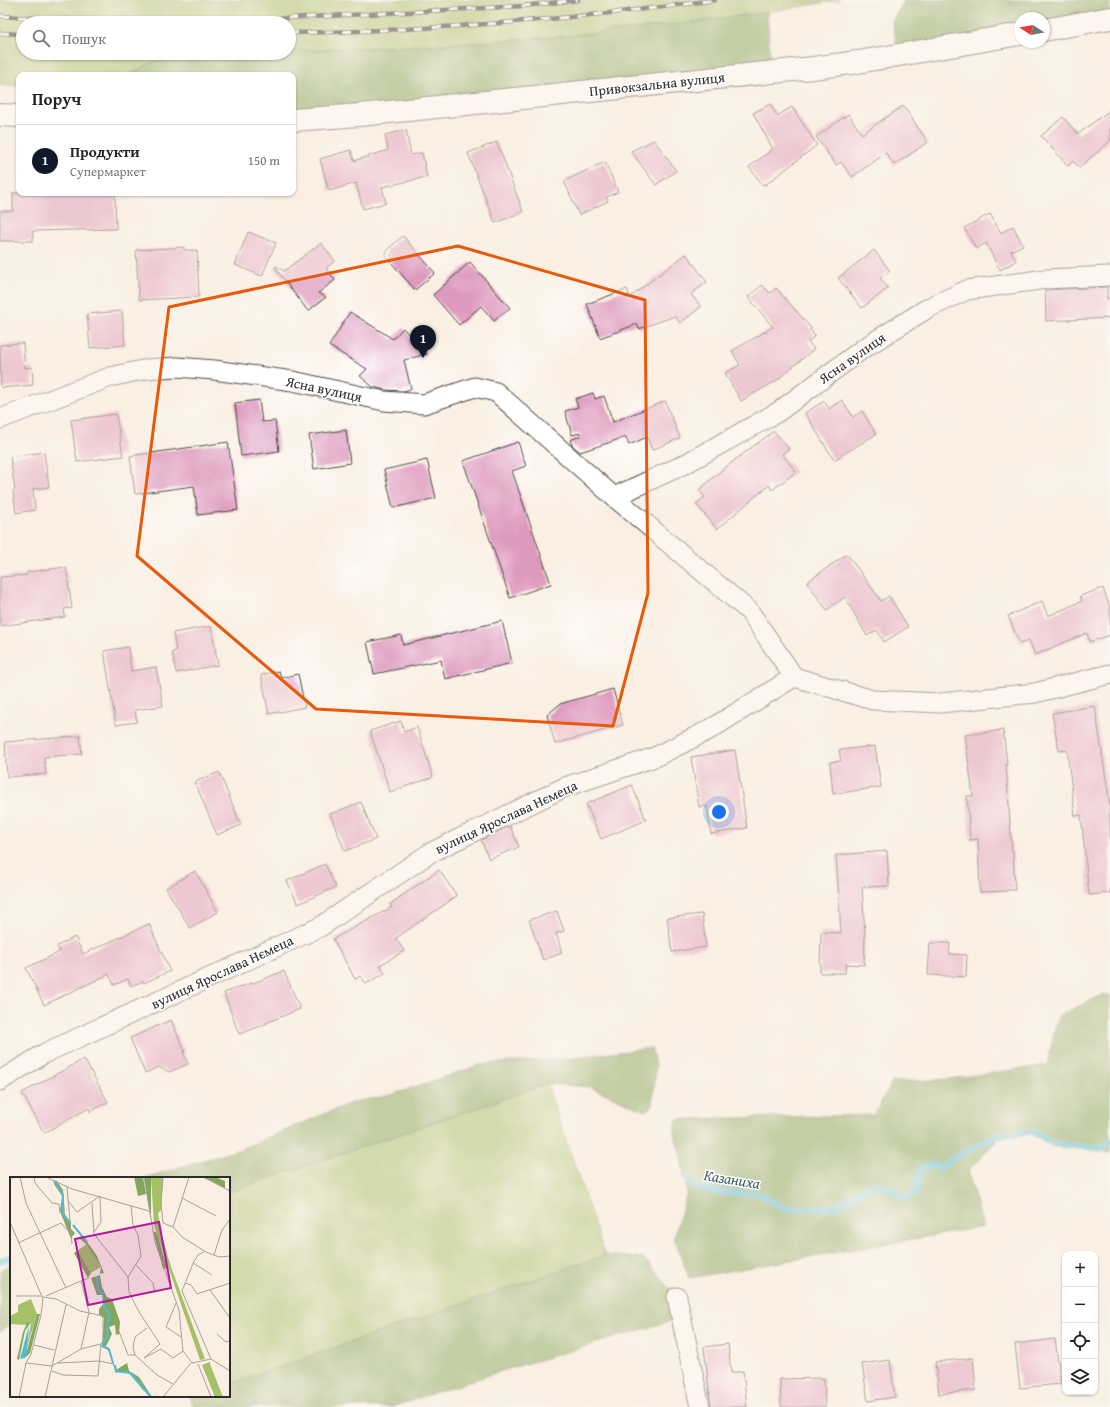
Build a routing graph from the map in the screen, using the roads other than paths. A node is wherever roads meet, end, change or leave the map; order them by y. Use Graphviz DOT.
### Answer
graph roads {
  1 [pos="1110,18"];
  2 [pos="1050,29"];
  3 [pos="1014,35"];
  4 [pos="0,115"];
  5 [pos="16,116"];
  6 [pos="296,120"];
  7 [pos="1110,276"];
  8 [pos="0,419"];
  9 [pos="614,497"];
  10 [pos="1110,674"];
  11 [pos="794,677"];
  12 [pos="0,1081"];
  13 [pos="677,1297"];
  14 [pos="700,1407"];
  1 -- 2 [label="street"];
  3 -- 6 [label="street, Привокзальна вулиця"];
  4 -- 5 [label="street"];
  7 -- 9 [label="street, Ясна вулиця"];
  8 -- 9 [label="street, Ясна вулиця"];
  9 -- 11 [label="street, Ясна вулиця"];
  10 -- 11 [label="street"];
  11 -- 12 [label="street, вулиця Ярослава Нємеца"];
  13 -- 14 [label="street"];
}
